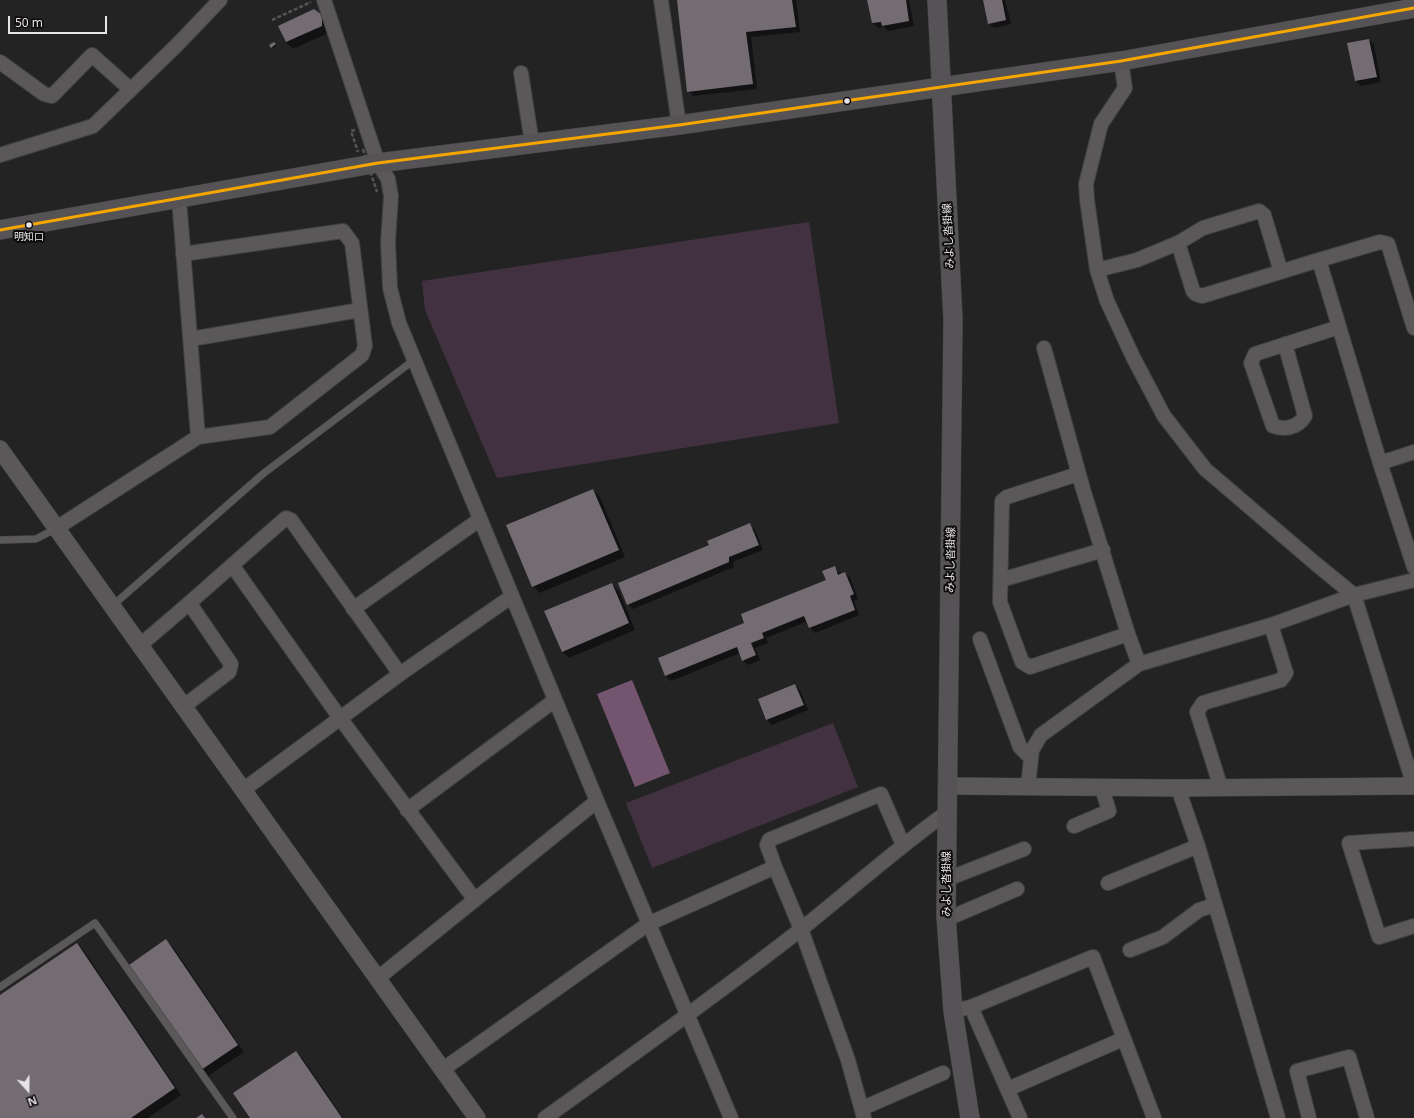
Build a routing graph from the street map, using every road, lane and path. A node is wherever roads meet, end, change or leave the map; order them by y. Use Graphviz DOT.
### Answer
graph roads {
  1 [pos="220,0"];
  2 [pos="316,0"];
  3 [pos="324,0"];
  4 [pos="661,0"];
  5 [pos="937,0"];
  6 [pos="1414,8"];
  7 [pos="272,20"];
  8 [pos="1121,61"];
  9 [pos="0,62"];
  10 [pos="521,73"];
  11 [pos="942,86"];
  12 [pos="130,89"];
  13 [pos="679,125"];
  14 [pos="532,143"];
  15 [pos="364,149"];
  16 [pos="0,155"];
  17 [pos="378,163"];
  18 [pos="377,192"];
  19 [pos="179,199"];
  20 [pos="0,230"];
  21 [pos="1178,243"];
  22 [pos="183,254"];
  23 [pos="1319,260"];
  24 [pos="1097,270"];
  25 [pos="1281,272"];
  26 [pos="360,310"];
  27 [pos="1339,327"];
  28 [pos="1414,328"];
  29 [pos="191,339"];
  30 [pos="1285,344"];
  31 [pos="1044,348"];
  32 [pos="414,360"];
  33 [pos="198,437"];
  34 [pos="0,449"];
  35 [pos="1414,452"];
  36 [pos="1380,463"];
  37 [pos="1078,474"];
  38 [pos="479,520"];
  39 [pos="55,529"];
  40 [pos="0,540"];
  41 [pos="1103,550"];
  42 [pos="232,565"];
  43 [pos="1414,567"];
  44 [pos="1001,580"];
  45 [pos="1414,580"];
  46 [pos="1354,595"];
  47 [pos="511,597"];
  48 [pos="190,604"];
  49 [pos="112,606"];
  50 [pos="353,609"];
  51 [pos="1271,624"];
  52 [pos="1128,634"];
  53 [pos="980,638"];
  54 [pos="140,645"];
  55 [pos="1139,664"];
  56 [pos="400,674"];
  57 [pos="555,700"];
  58 [pos="184,706"];
  59 [pos="340,718"];
  60 [pos="1031,758"];
  61 [pos="948,786"];
  62 [pos="1028,786"];
  63 [pos="1414,786"];
  64 [pos="1102,788"];
  65 [pos="1178,788"];
  66 [pos="1221,788"];
  67 [pos="243,790"];
  68 [pos="597,801"];
  69 [pos="407,810"];
  70 [pos="946,813"];
  71 [pos="1074,826"];
  72 [pos="1414,839"];
  73 [pos="903,845"];
  74 [pos="1198,846"];
  75 [pos="1024,849"];
  76 [pos="775,867"];
  77 [pos="947,875"];
  78 [pos="1108,883"];
  79 [pos="1017,889"];
  80 [pos="475,900"];
  81 [pos="1214,905"];
  82 [pos="946,916"];
  83 [pos="648,924"];
  84 [pos="1414,926"];
  85 [pos="801,929"];
  86 [pos="1130,950"];
  87 [pos="378,978"];
  88 [pos="0,987"];
  89 [pos="962,1009"];
  90 [pos="687,1016"];
  91 [pos="1123,1039"];
  92 [pos="442,1070"];
  93 [pos="943,1073"];
  94 [pos="1008,1089"];
  95 [pos="863,1113"];
  96 [pos="233,1118"];
  97 [pos="477,1118"];
  98 [pos="545,1118"];
  99 [pos="732,1118"];
  100 [pos="970,1118"];
  101 [pos="1020,1118"];
  102 [pos="1154,1118"];
  103 [pos="1278,1118"];
  104 [pos="1309,1118"];
  105 [pos="1367,1118"];
  1 -- 12 [label="street"];
  2 -- 7 [label="path"];
  3 -- 17 [label="street"];
  4 -- 13 [label="street"];
  5 -- 11 [label="main road, みよし沓掛線"];
  6 -- 8 [label="main road"];
  8 -- 11 [label="main road"];
  8 -- 24 [label="street"];
  9 -- 12 [label="street"];
  10 -- 14 [label="street"];
  11 -- 13 [label="main road"];
  11 -- 61 [label="main road, みよし沓掛線"];
  12 -- 16 [label="street"];
  13 -- 14 [label="main road"];
  14 -- 17 [label="main road"];
  15 -- 18 [label="path, bridge"];
  17 -- 19 [label="main road"];
  17 -- 32 [label="street"];
  19 -- 20 [label="main road"];
  19 -- 22 [label="street"];
  21 -- 24 [label="street"];
  21 -- 25 [label="street"];
  21 -- 25 [label="street"];
  22 -- 26 [label="street"];
  22 -- 29 [label="street"];
  23 -- 25 [label="street"];
  23 -- 27 [label="street"];
  23 -- 28 [label="street"];
  24 -- 46 [label="street"];
  26 -- 29 [label="street"];
  26 -- 33 [label="street"];
  27 -- 30 [label="street"];
  27 -- 36 [label="street"];
  29 -- 33 [label="street"];
  30 -- 30 [label="street"];
  31 -- 37 [label="street"];
  32 -- 38 [label="street"];
  32 -- 49 [label="lane"];
  33 -- 39 [label="street"];
  34 -- 39 [label="street"];
  35 -- 36 [label="street"];
  36 -- 43 [label="street"];
  37 -- 41 [label="street"];
  37 -- 44 [label="street"];
  38 -- 47 [label="street"];
  38 -- 50 [label="street"];
  39 -- 40 [label="lane"];
  39 -- 49 [label="street"];
  41 -- 44 [label="street"];
  41 -- 52 [label="street"];
  42 -- 48 [label="street"];
  42 -- 50 [label="street"];
  42 -- 59 [label="street"];
  44 -- 52 [label="street"];
  45 -- 46 [label="street"];
  46 -- 51 [label="street"];
  46 -- 63 [label="street"];
  47 -- 56 [label="street"];
  47 -- 57 [label="street"];
  48 -- 54 [label="street"];
  48 -- 58 [label="street"];
  49 -- 54 [label="street"];
  50 -- 56 [label="street"];
  51 -- 55 [label="street"];
  51 -- 66 [label="street"];
  52 -- 55 [label="street"];
  53 -- 60 [label="street"];
  54 -- 58 [label="street"];
  55 -- 60 [label="street"];
  56 -- 59 [label="street"];
  57 -- 68 [label="street"];
  57 -- 69 [label="street"];
  58 -- 67 [label="street"];
  59 -- 67 [label="street"];
  59 -- 69 [label="street"];
  60 -- 62 [label="street"];
  61 -- 62 [label="street"];
  61 -- 70 [label="main road, みよし沓掛線"];
  62 -- 64 [label="street"];
  63 -- 66 [label="street"];
  64 -- 65 [label="street"];
  64 -- 71 [label="street"];
  65 -- 66 [label="street"];
  65 -- 74 [label="street"];
  67 -- 87 [label="street"];
  68 -- 80 [label="street"];
  68 -- 83 [label="street"];
  69 -- 80 [label="street"];
  70 -- 73 [label="street"];
  70 -- 77 [label="main road, みよし沓掛線"];
  72 -- 84 [label="street"];
  73 -- 76 [label="street"];
  73 -- 85 [label="street"];
  74 -- 78 [label="street"];
  74 -- 81 [label="street"];
  75 -- 77 [label="street"];
  76 -- 83 [label="street"];
  76 -- 85 [label="street"];
  77 -- 82 [label="main road, みよし沓掛線"];
  79 -- 82 [label="street"];
  80 -- 87 [label="street"];
  81 -- 86 [label="street"];
  81 -- 103 [label="street"];
  82 -- 89 [label="main road, みよし沓掛線"];
  83 -- 90 [label="street"];
  83 -- 92 [label="street"];
  85 -- 90 [label="street"];
  85 -- 95 [label="street"];
  87 -- 92 [label="street"];
  88 -- 96 [label="lane"];
  89 -- 91 [label="street"];
  89 -- 94 [label="street"];
  89 -- 100 [label="main road, みよし沓掛線"];
  90 -- 98 [label="street"];
  90 -- 99 [label="street"];
  91 -- 94 [label="street"];
  91 -- 102 [label="street"];
  92 -- 97 [label="street"];
  93 -- 95 [label="street"];
  94 -- 101 [label="street"];
  104 -- 105 [label="street"];
}
